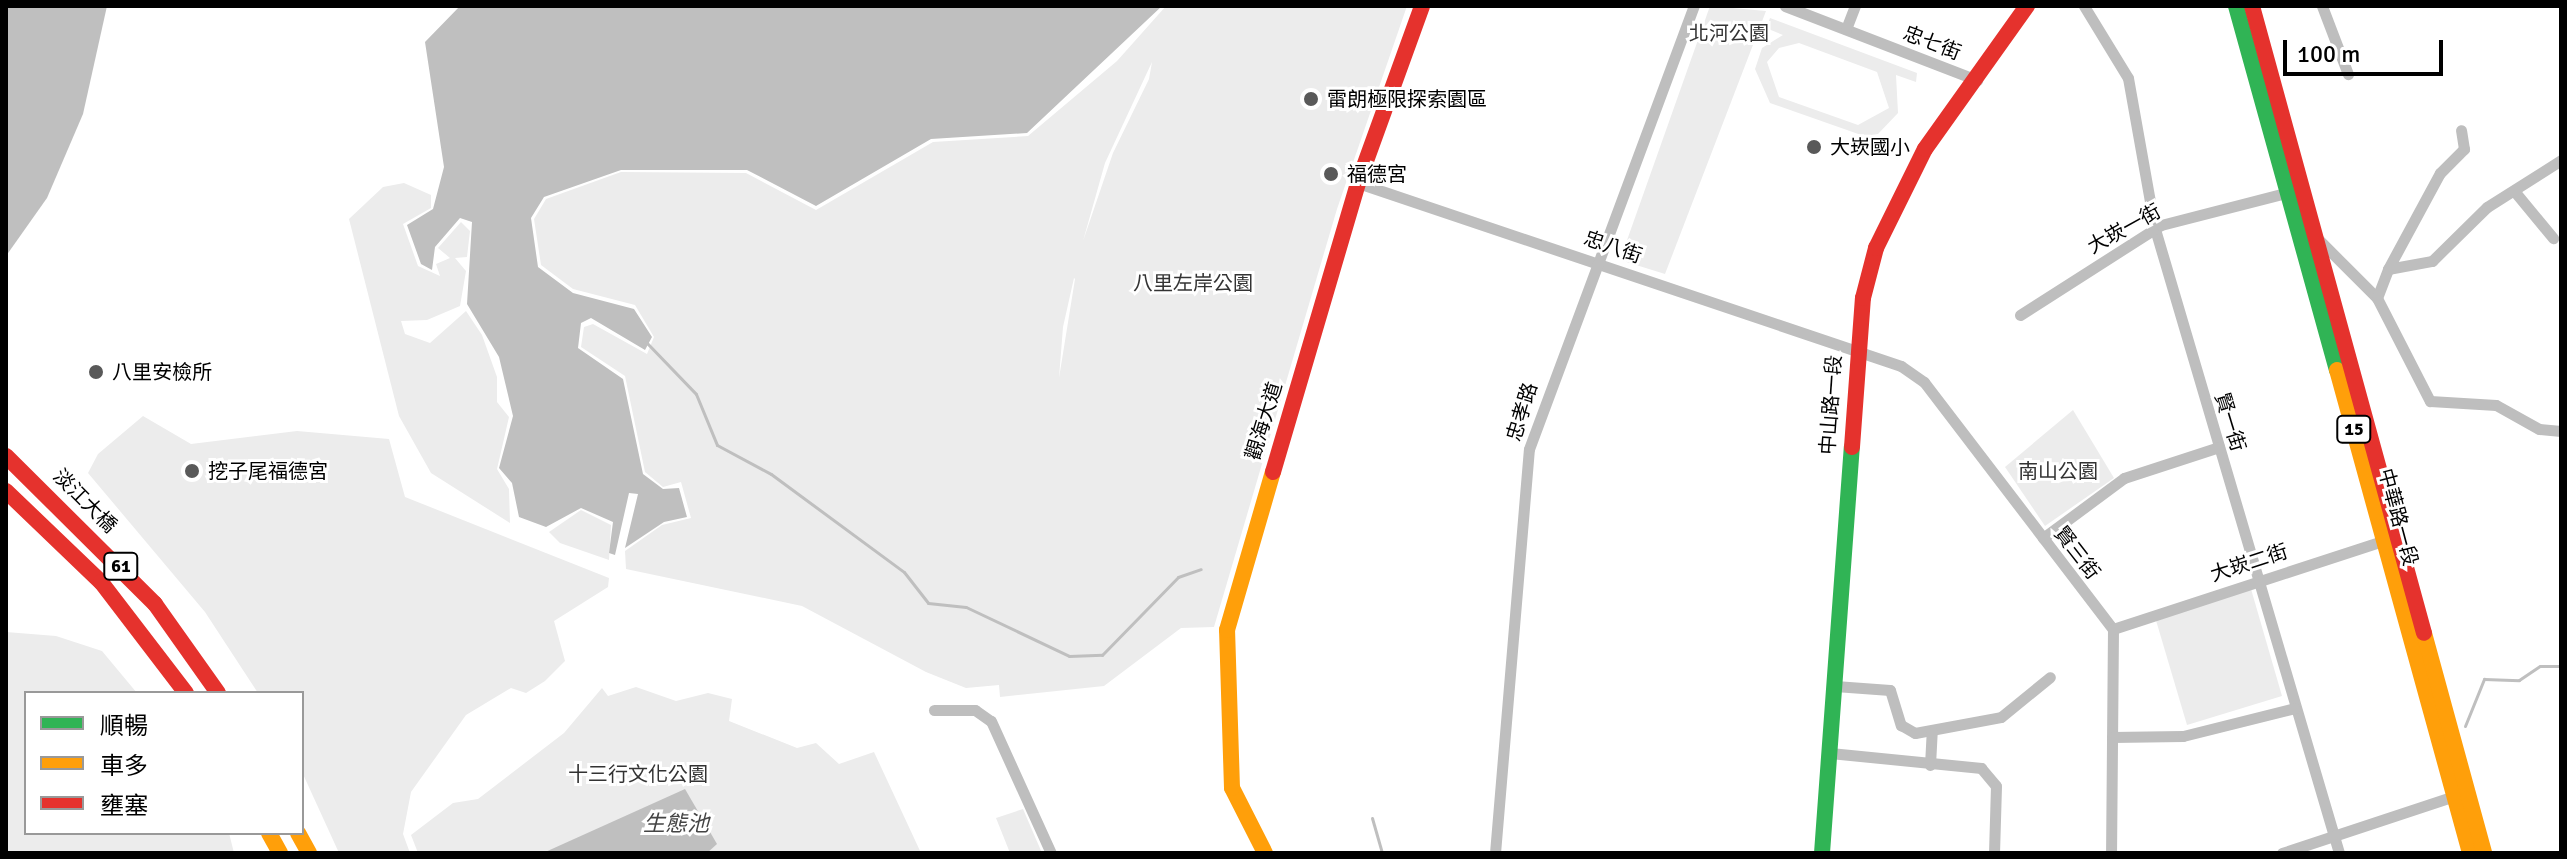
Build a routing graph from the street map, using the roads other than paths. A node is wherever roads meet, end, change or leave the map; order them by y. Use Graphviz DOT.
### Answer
graph roads {
  1 [pos="1422,6"];
  2 [pos="1694,6"];
  3 [pos="1785,6"];
  4 [pos="1855,6"];
  5 [pos="2027,6"];
  6 [pos="2084,6"];
  7 [pos="2236,6"];
  8 [pos="2252,6"];
  9 [pos="2322,6"];
  10 [pos="1846,29"];
  11 [pos="2348,74"];
  12 [pos="1977,80"];
  13 [pos="2461,130"];
  14 [pos="2561,160"];
  15 [pos="1358,183"];
  16 [pos="2296,190"];
  17 [pos="2515,192"];
  18 [pos="2155,229"];
  19 [pos="2308,236"];
  20 [pos="2553,238"];
  21 [pos="1598,261"];
  22 [pos="2388,269"];
  23 [pos="2377,298"];
  24 [pos="2020,315"];
  25 [pos="1854,354"];
  26 [pos="2561,431"];
  27 [pos="2219,447"];
  28 [pos="6,456"];
  29 [pos="6,491"];
  30 [pos="2043,538"];
  31 [pos="2391,538"];
  32 [pos="2255,579"];
  33 [pos="2113,629"];
  34 [pos="2050,677"];
  35 [pos="1835,686"];
  36 [pos="184,691"];
  37 [pos="217,691"];
  38 [pos="2295,708"];
  39 [pos="934,710"];
  40 [pos="1932,732"];
  41 [pos="2112,737"];
  42 [pos="1830,753"];
  43 [pos="1930,765"];
  44 [pos="2461,794"];
  45 [pos="270,835"];
  46 [pos="299,835"];
  47 [pos="2334,836"];
  48 [pos="280,853"];
  49 [pos="309,853"];
  50 [pos="1051,853"];
  51 [pos="1265,853"];
  52 [pos="1495,853"];
  53 [pos="1822,853"];
  54 [pos="1994,853"];
  55 [pos="2111,853"];
  56 [pos="2282,853"];
  57 [pos="2339,853"];
  58 [pos="2470,853"];
  59 [pos="2484,853"];
  1 -- 15 [label="main road, 觀海大道"];
  2 -- 21 [label="street, 忠孝路"];
  3 -- 10 [label="street, 忠七街"];
  4 -- 10 [label="street"];
  5 -- 12 [label="main road, 中山路一段"];
  6 -- 18 [label="street, 賢一街"];
  7 -- 16 [label="main road, 中華路一段 / 15"];
  8 -- 16 [label="main road, 中華路一段 / 15"];
  9 -- 11 [label="street"];
  10 -- 12 [label="street, 忠七街"];
  12 -- 25 [label="main road, 中山路一段"];
  13 -- 22 [label="street"];
  14 -- 17 [label="street"];
  15 -- 21 [label="street, 忠八街"];
  15 -- 51 [label="main road, 觀海大道"];
  16 -- 18 [label="street, 大崁一街"];
  16 -- 19 [label="main road, 中華路一段 / 15"];
  17 -- 20 [label="street"];
  17 -- 22 [label="street"];
  18 -- 24 [label="street, 大崁一街"];
  18 -- 27 [label="street, 賢一街"];
  19 -- 23 [label="street"];
  19 -- 31 [label="main road, 中華路一段 / 15"];
  21 -- 25 [label="street, 忠八街"];
  21 -- 52 [label="street, 忠孝路"];
  22 -- 23 [label="street"];
  23 -- 26 [label="street"];
  25 -- 30 [label="street, 賢三街"];
  25 -- 35 [label="main road, 中山路一段"];
  27 -- 30 [label="street"];
  27 -- 32 [label="street, 賢一街"];
  28 -- 37 [label="main road, 淡江大橋 / 61"];
  29 -- 36 [label="main road, 61"];
  30 -- 33 [label="street, 賢三街"];
  31 -- 32 [label="street, 大崁二街"];
  31 -- 44 [label="main road, 中華路一段 / 15"];
  32 -- 33 [label="street, 大崁二街"];
  32 -- 38 [label="street, 賢一街"];
  33 -- 41 [label="street"];
  34 -- 40 [label="street"];
  35 -- 40 [label="street"];
  35 -- 42 [label="main road, 中山路一段"];
  38 -- 41 [label="street"];
  38 -- 47 [label="street, 賢一街"];
  39 -- 50 [label="street"];
  40 -- 43 [label="street"];
  41 -- 55 [label="street"];
  42 -- 43 [label="street"];
  42 -- 53 [label="main road, 中山路一段"];
  43 -- 54 [label="street"];
  44 -- 47 [label="street"];
  44 -- 58 [label="main road, 中華路一段 / 15"];
  44 -- 59 [label="main road, 中華路一段 / 15"];
  45 -- 48 [label="main road"];
  46 -- 49 [label="main road"];
  47 -- 56 [label="street"];
  47 -- 57 [label="street, 賢一街"];
}
